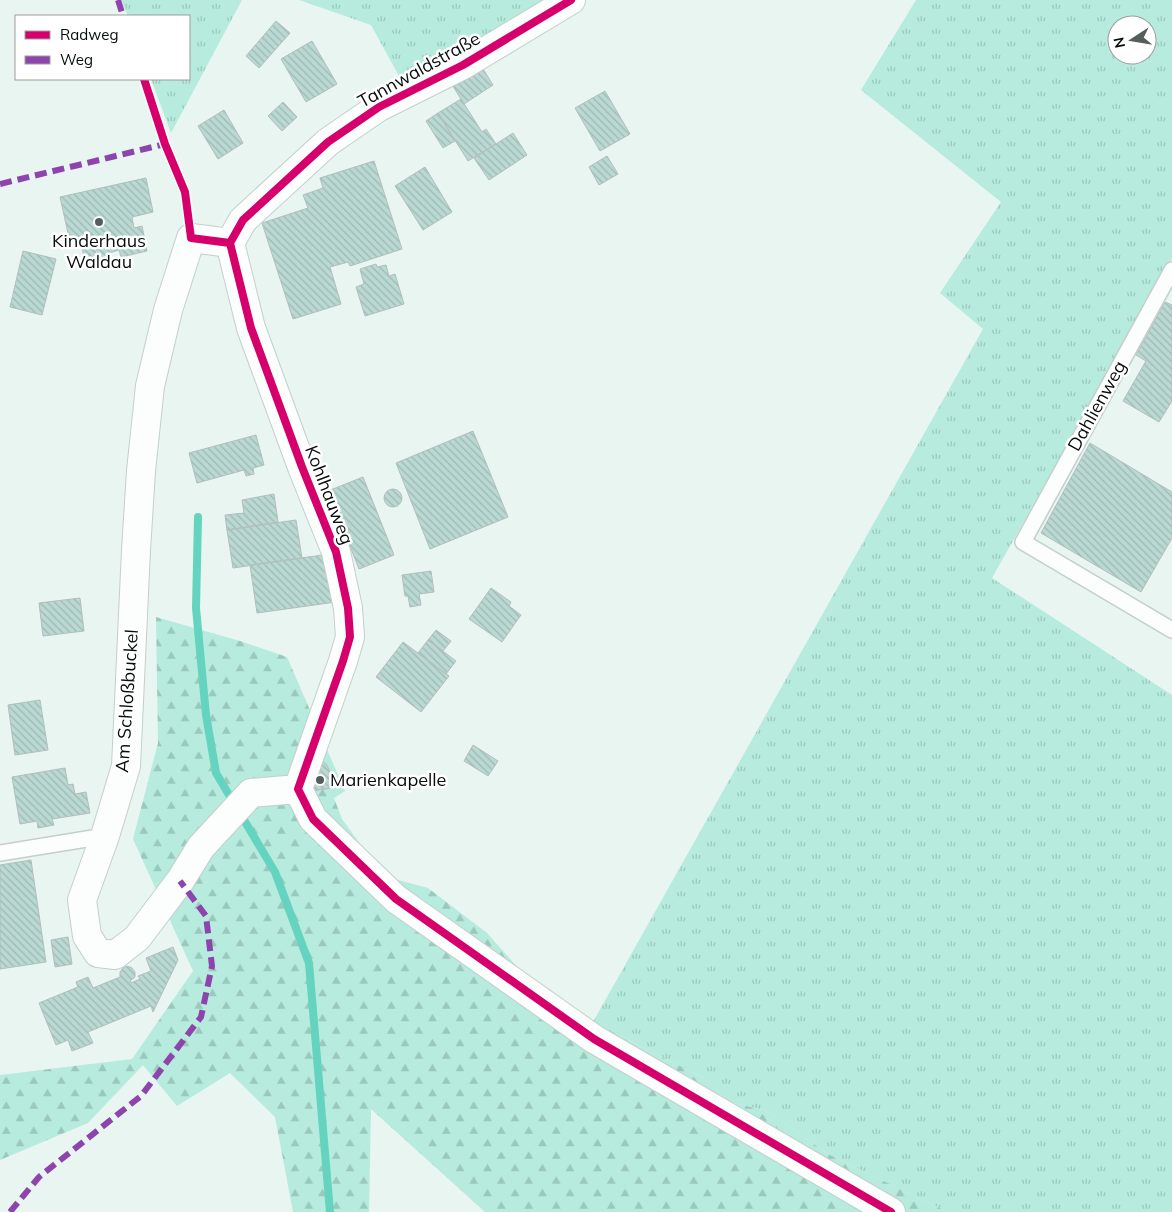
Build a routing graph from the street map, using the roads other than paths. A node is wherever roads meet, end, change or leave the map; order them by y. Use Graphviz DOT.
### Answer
graph roads {
  1 [pos="571,0"];
  2 [pos="230,243"];
  3 [pos="1172,270"];
  4 [pos="1172,630"];
  5 [pos="298,790"];
  6 [pos="105,836"];
  7 [pos="0,852"];
  8 [pos="891,1212"];
  1 -- 2 [label="street, Tannwaldstraße"];
  2 -- 5 [label="street, Kohlhauweg"];
  2 -- 6 [label="street, Am Schloßbuckel"];
  3 -- 4 [label="lane, Dahlienweg"];
  5 -- 6 [label="street, Am Schloßbuckel"];
  5 -- 8 [label="street"];
  6 -- 7 [label="lane"];
}
